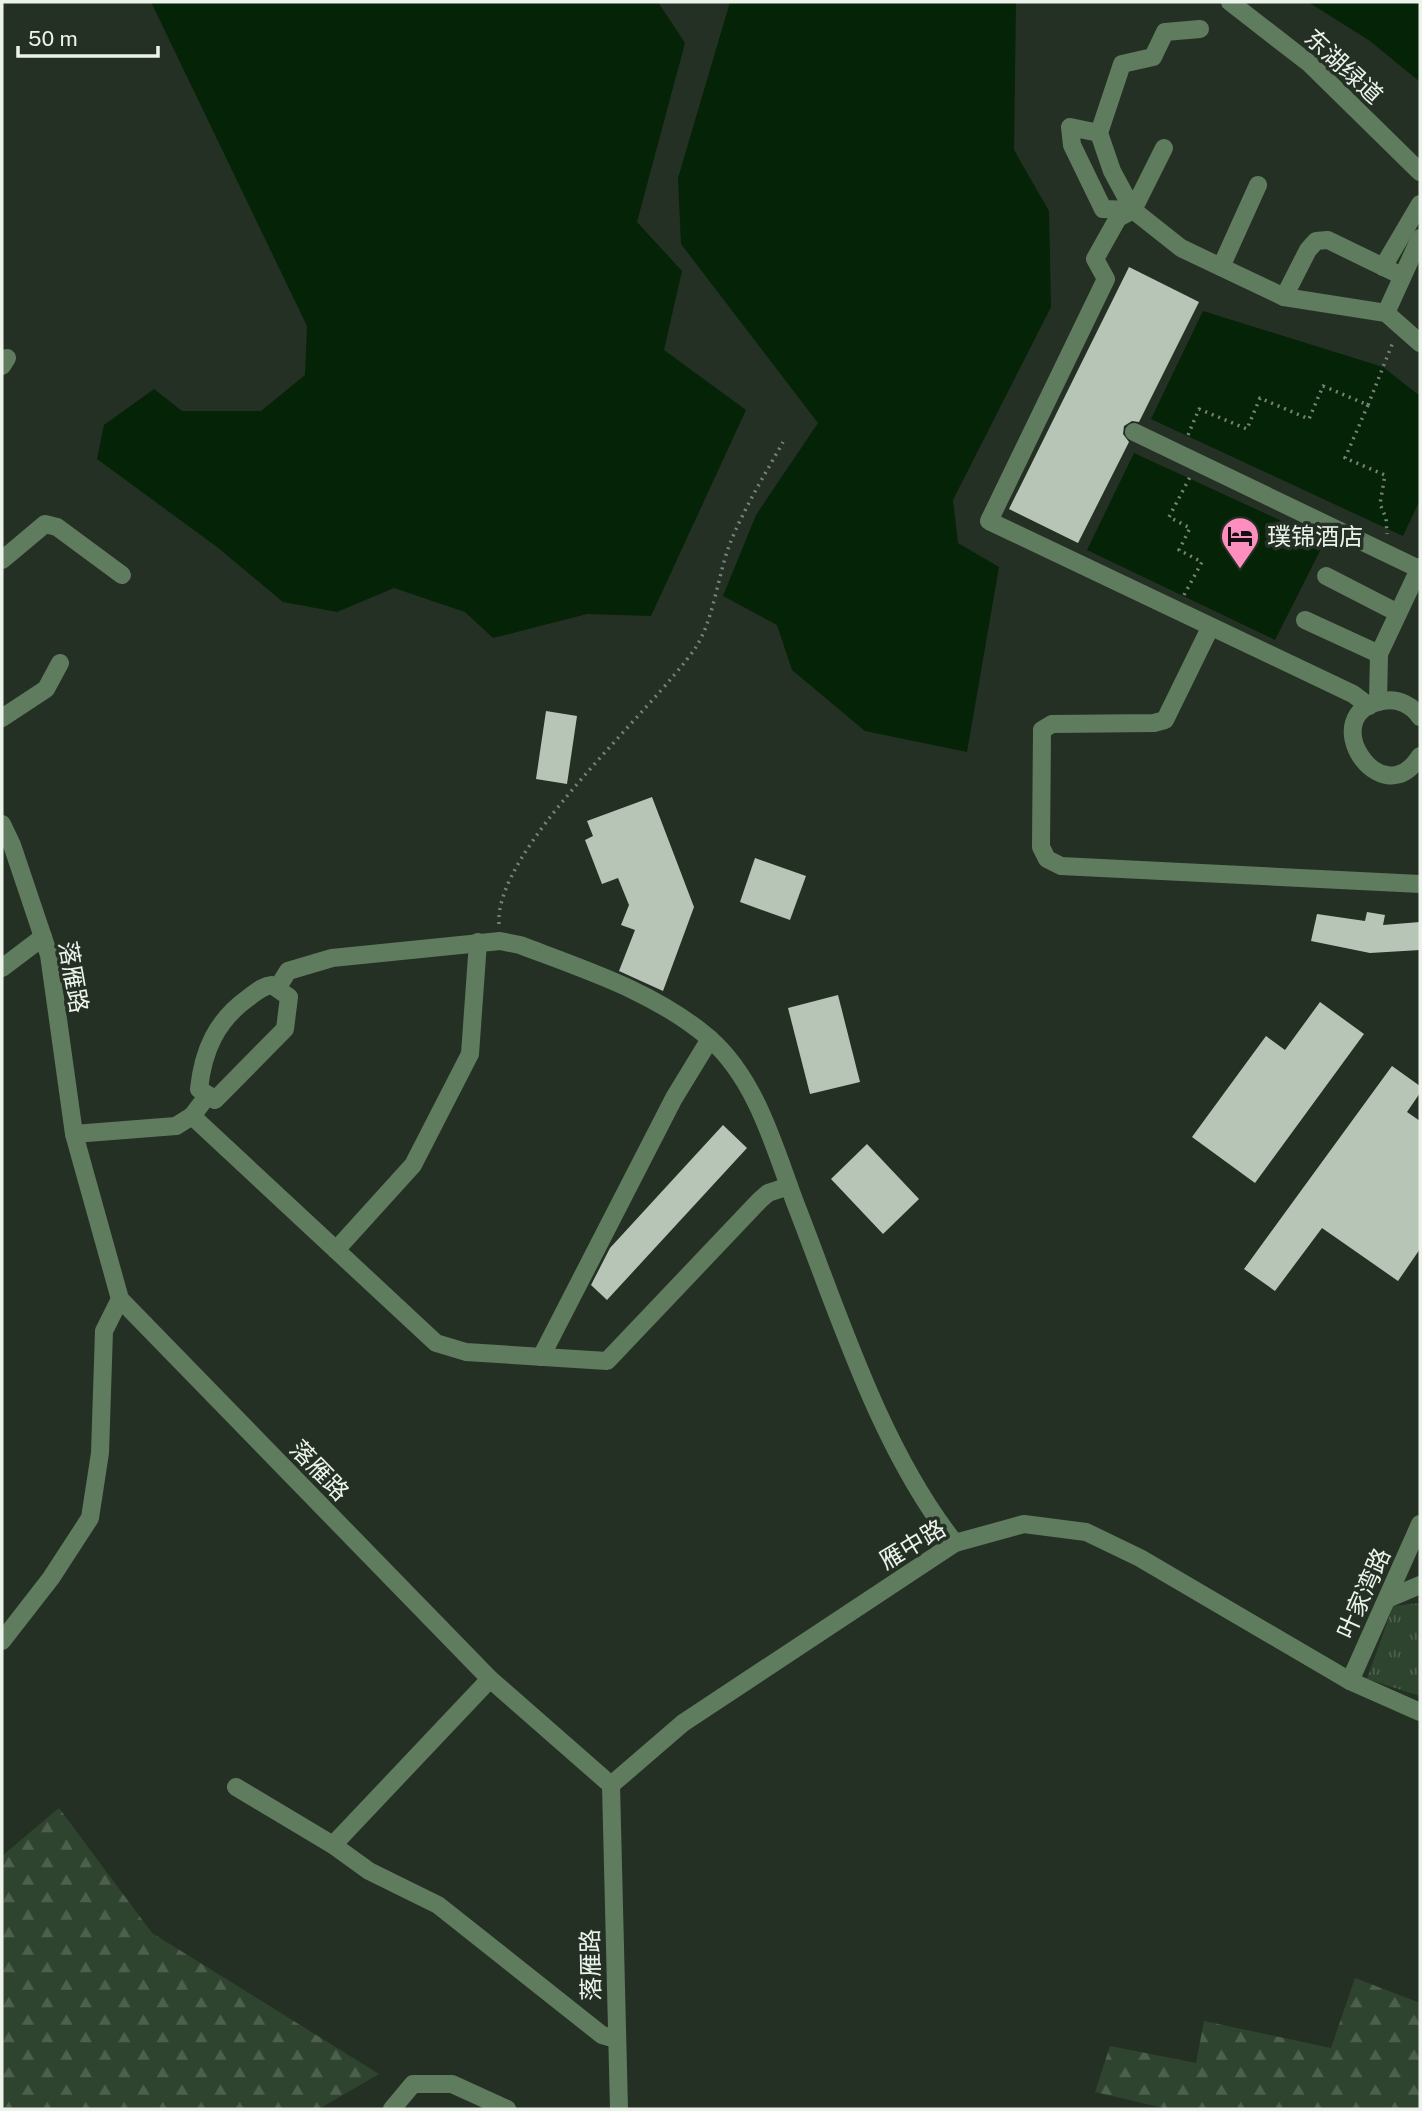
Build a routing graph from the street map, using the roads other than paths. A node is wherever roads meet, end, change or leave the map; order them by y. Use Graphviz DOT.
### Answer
graph roads {
  1 [pos="1230,2"];
  2 [pos="1200,29"];
  3 [pos="1100,133"];
  4 [pos="1164,148"];
  5 [pos="1420,172"];
  6 [pos="1258,185"];
  7 [pos="1420,204"];
  8 [pos="1133,210"];
  9 [pos="1420,238"];
  10 [pos="1221,267"];
  11 [pos="1383,267"];
  12 [pos="1402,276"];
  13 [pos="1284,297"];
  14 [pos="1385,313"];
  15 [pos="1420,343"];
  16 [pos="1133,432"];
  17 [pos="2,560"];
  18 [pos="1420,568"];
  19 [pos="122,575"];
  20 [pos="1326,576"];
  21 [pos="1398,613"];
  22 [pos="1305,620"];
  23 [pos="1210,628"];
  24 [pos="1379,654"];
  25 [pos="60,663"];
  26 [pos="1373,704"];
  27 [pos="2,718"];
  28 [pos="1420,718"];
  29 [pos="1420,756"];
  30 [pos="2,824"];
  31 [pos="1420,884"];
  32 [pos="43,937"];
  33 [pos="478,942"];
  34 [pos="2,968"];
  35 [pos="278,987"];
  36 [pos="710,1039"];
  37 [pos="208,1095"];
  38 [pos="192,1116"];
  39 [pos="74,1134"];
  40 [pos="789,1186"];
  41 [pos="336,1250"];
  42 [pos="120,1299"];
  43 [pos="541,1357"];
  44 [pos="1420,1524"];
  45 [pos="955,1543"];
  46 [pos="1420,1585"];
  47 [pos="1387,1599"];
  48 [pos="2,1641"];
  49 [pos="490,1679"];
  50 [pos="1350,1681"];
  51 [pos="1420,1712"];
  52 [pos="611,1785"];
  53 [pos="236,1787"];
  54 [pos="333,1845"];
  55 [pos="616,2039"];
  56 [pos="392,2109"];
  57 [pos="507,2109"];
  58 [pos="619,2109"];
  1 -- 5 [label="street, 东湖绿道"];
  2 -- 3 [label="street"];
  3 -- 8 [label="street"];
  3 -- 8 [label="street"];
  4 -- 8 [label="street"];
  6 -- 10 [label="street"];
  7 -- 11 [label="street"];
  8 -- 10 [label="street"];
  8 -- 23 [label="street"];
  9 -- 12 [label="street"];
  10 -- 13 [label="street"];
  11 -- 12 [label="street"];
  11 -- 13 [label="street"];
  12 -- 14 [label="street"];
  13 -- 14 [label="street"];
  14 -- 15 [label="street"];
  16 -- 18 [label="street"];
  17 -- 19 [label="street"];
  18 -- 21 [label="street"];
  20 -- 21 [label="street"];
  21 -- 24 [label="street"];
  22 -- 24 [label="street"];
  23 -- 26 [label="street"];
  23 -- 31 [label="street"];
  24 -- 26 [label="street"];
  25 -- 27 [label="street"];
  26 -- 28 [label="street"];
  26 -- 29 [label="street"];
  30 -- 32 [label="street, 落雁路"];
  32 -- 34 [label="street"];
  32 -- 39 [label="street, 落雁路"];
  33 -- 35 [label="street"];
  33 -- 36 [label="street"];
  33 -- 41 [label="street"];
  35 -- 37 [label="street"];
  35 -- 37 [label="street"];
  36 -- 40 [label="street"];
  36 -- 43 [label="street"];
  37 -- 38 [label="street"];
  38 -- 39 [label="street"];
  38 -- 41 [label="street"];
  39 -- 42 [label="street, 落雁路"];
  40 -- 43 [label="street"];
  40 -- 45 [label="street"];
  41 -- 43 [label="street"];
  42 -- 48 [label="street"];
  42 -- 49 [label="street, 落雁路"];
  44 -- 47 [label="street, 叶家湾路"];
  45 -- 50 [label="street, 雁中路"];
  45 -- 52 [label="street, 雁中路"];
  46 -- 47 [label="street"];
  47 -- 50 [label="street, 叶家湾路"];
  49 -- 52 [label="street, 落雁路"];
  49 -- 54 [label="street"];
  50 -- 51 [label="street, 雁中路"];
  52 -- 55 [label="street, 落雁路"];
  53 -- 54 [label="street"];
  54 -- 55 [label="street"];
  55 -- 58 [label="street, 落雁路"];
  56 -- 57 [label="street"];
}
